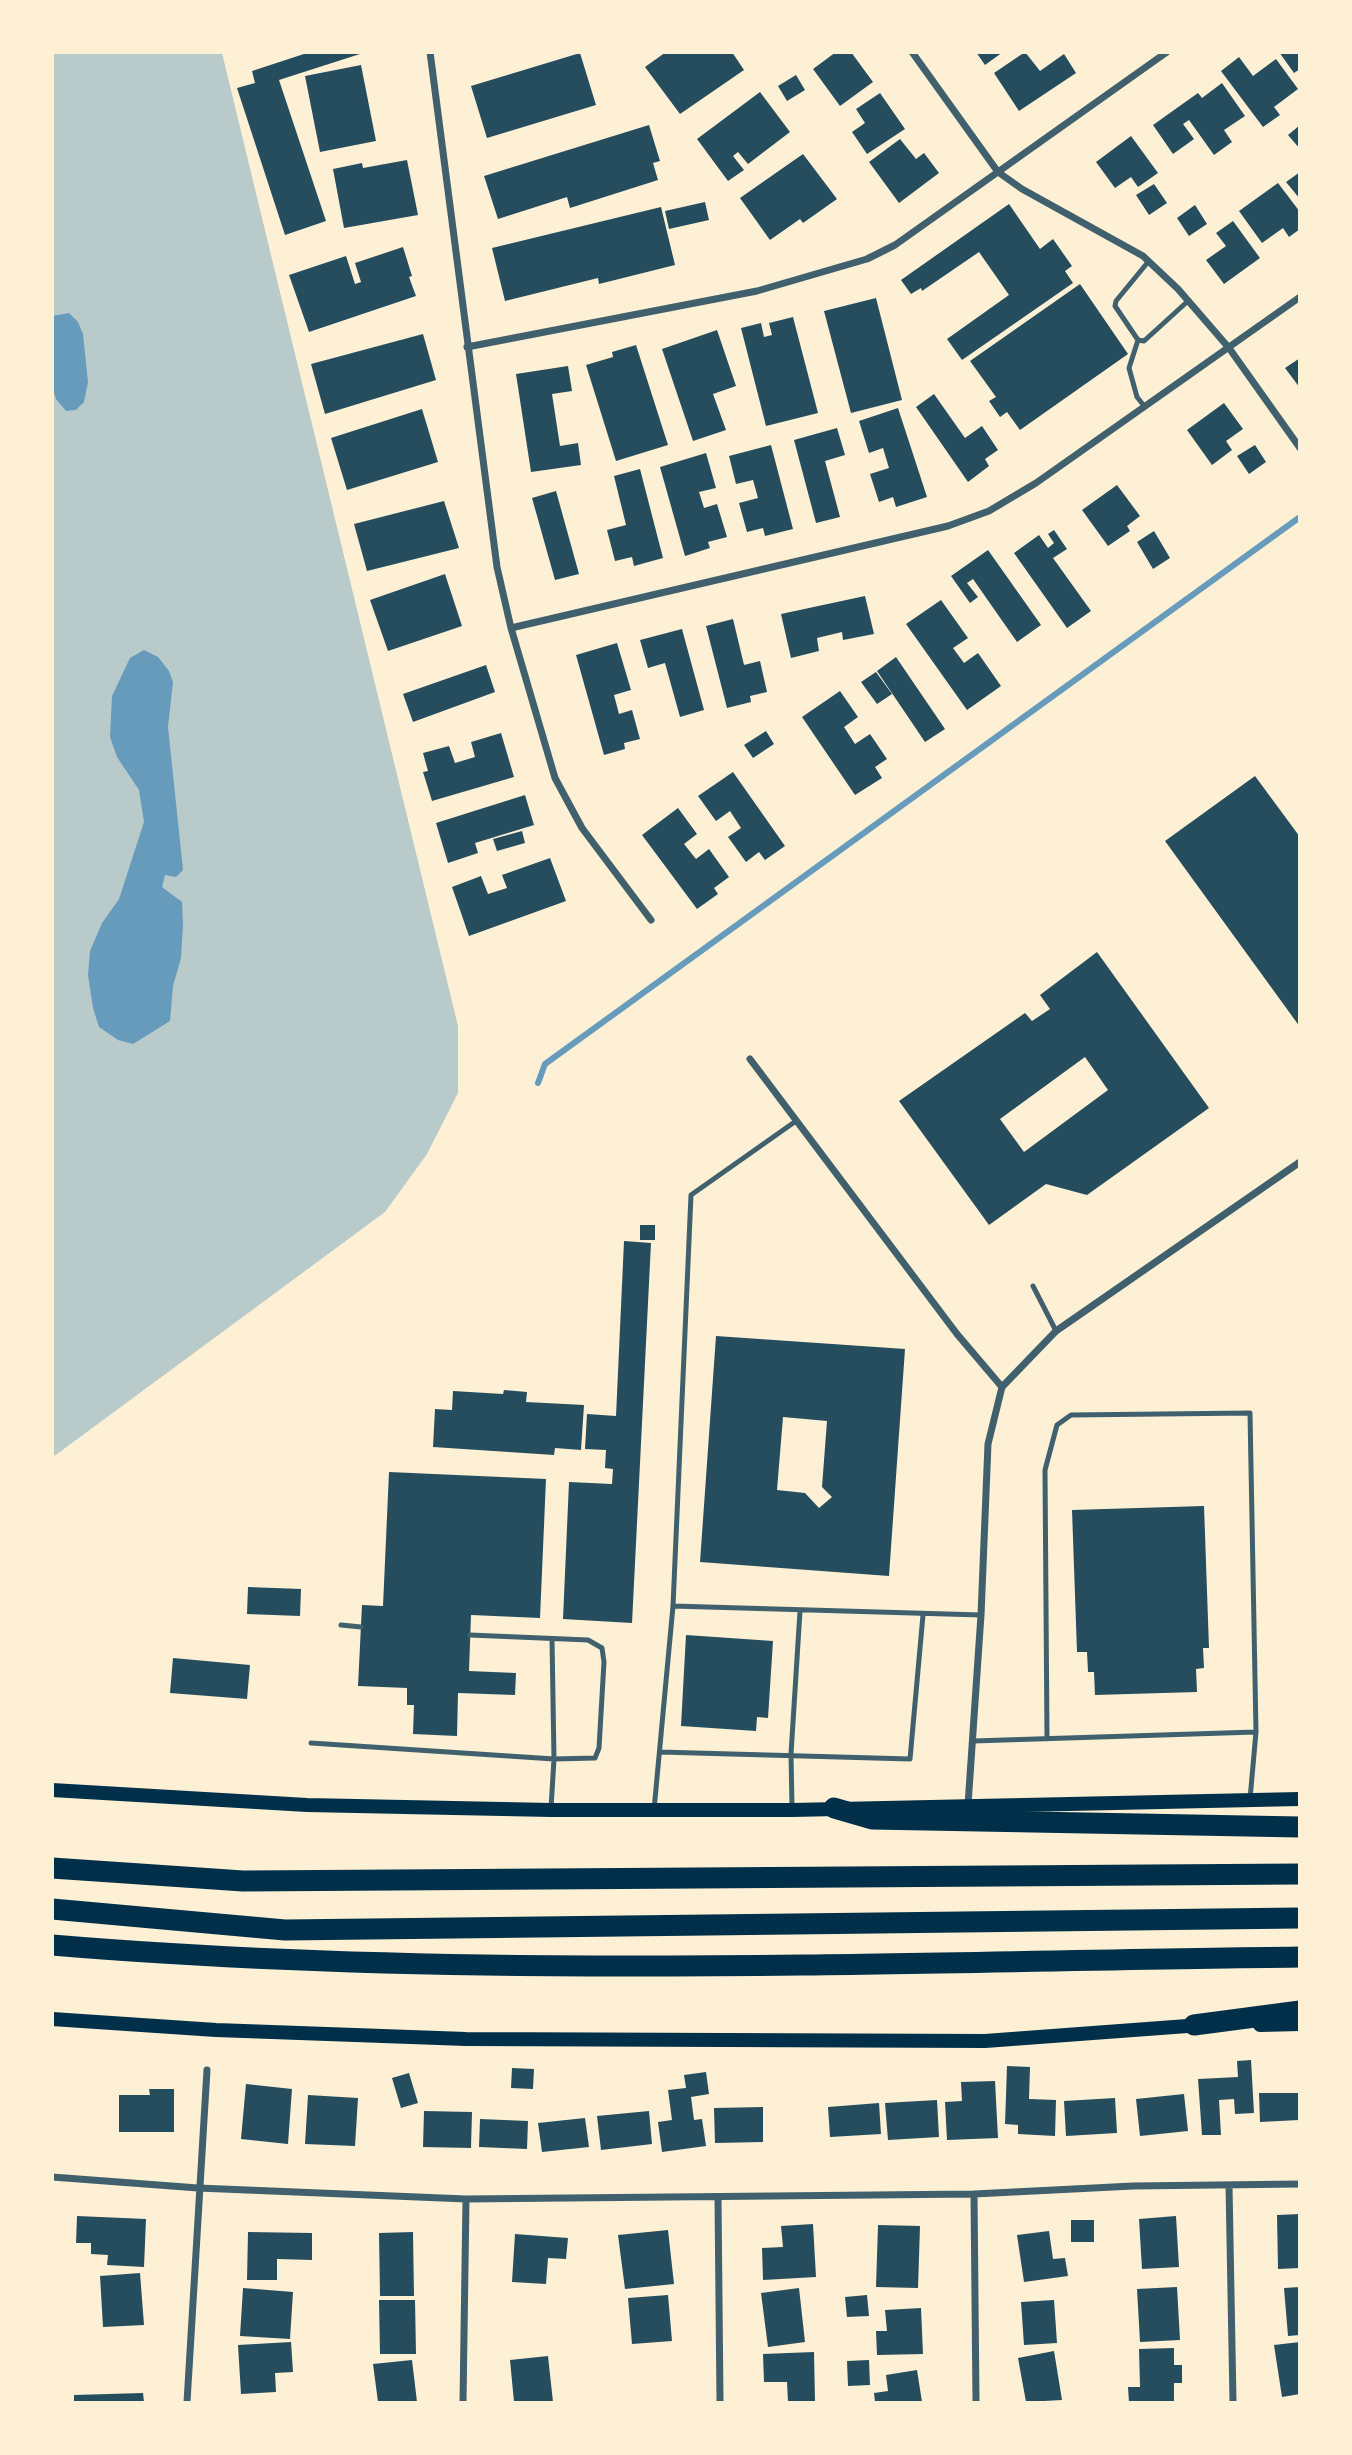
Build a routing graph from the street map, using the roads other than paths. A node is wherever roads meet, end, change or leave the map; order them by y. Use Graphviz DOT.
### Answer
graph roads {
  1 [pos="430,52"];
  2 [pos="912,52"];
  3 [pos="1167,52"];
  4 [pos="999,172"];
  5 [pos="1148,262"];
  6 [pos="1300,297"];
  7 [pos="1188,300"];
  8 [pos="1138,340"];
  9 [pos="467,347"];
  10 [pos="1229,348"];
  11 [pos="1145,407"];
  12 [pos="1300,448"];
  13 [pos="511,628"];
  14 [pos="651,920"];
  15 [pos="750,1059"];
  16 [pos="796,1121"];
  17 [pos="1300,1162"];
  18 [pos="1033,1286"];
  19 [pos="1056,1331"];
  20 [pos="1002,1387"];
  21 [pos="673,1606"];
  22 [pos="800,1611"];
  23 [pos="923,1615"];
  24 [pos="981,1615"];
  25 [pos="341,1625"];
  26 [pos="360,1627"];
  27 [pos="470,1635"];
  28 [pos="552,1639"];
  29 [pos="1256,1732"];
  30 [pos="1047,1739"];
  31 [pos="973,1741"];
  32 [pos="311,1743"];
  33 [pos="660,1752"];
  34 [pos="791,1754"];
  35 [pos="554,1759"];
  36 [pos="52,1790"];
  37 [pos="1300,1799"];
  38 [pos="1250,1801"];
  39 [pos="968,1805"];
  40 [pos="834,1808"];
  41 [pos="551,1810"];
  42 [pos="654,1810"];
  43 [pos="792,1810"];
  44 [pos="1300,1827"];
  45 [pos="52,1868"];
  46 [pos="1300,1874"];
  47 [pos="52,1909"];
  48 [pos="1300,1918"];
  49 [pos="52,1945"];
  50 [pos="1300,1957"];
  51 [pos="1300,2011"];
  52 [pos="52,2019"];
  53 [pos="1300,2024"];
  54 [pos="1194,2025"];
  55 [pos="206,2070"];
  56 [pos="52,2177"];
  57 [pos="1300,2184"];
  58 [pos="1229,2185"];
  59 [pos="198,2188"];
  60 [pos="974,2194"];
  61 [pos="718,2198"];
  62 [pos="466,2199"];
  63 [pos="187,2403"];
  64 [pos="463,2403"];
  65 [pos="720,2403"];
  66 [pos="976,2403"];
  67 [pos="1233,2403"];
  1 -- 9 [label="street"];
  2 -- 4 [label="street"];
  3 -- 4 [label="street"];
  4 -- 5 [label="street"];
  4 -- 9 [label="street"];
  5 -- 7 [label="street"];
  5 -- 8 [label="lane"];
  6 -- 10 [label="street"];
  7 -- 8 [label="lane"];
  7 -- 10 [label="street"];
  8 -- 11 [label="lane"];
  9 -- 13 [label="street"];
  10 -- 11 [label="street"];
  10 -- 12 [label="street"];
  11 -- 13 [label="street"];
  13 -- 14 [label="street"];
  15 -- 16 [label="street"];
  16 -- 20 [label="street"];
  16 -- 21 [label="lane"];
  17 -- 19 [label="street"];
  18 -- 19 [label="lane"];
  19 -- 20 [label="street"];
  20 -- 24 [label="street"];
  21 -- 22 [label="lane"];
  21 -- 33 [label="lane"];
  22 -- 23 [label="lane"];
  22 -- 34 [label="lane"];
  23 -- 24 [label="lane"];
  23 -- 34 [label="lane"];
  24 -- 31 [label="street"];
  25 -- 26 [label="lane"];
  27 -- 28 [label="lane"];
  28 -- 35 [label="lane"];
  28 -- 35 [label="lane"];
  29 -- 30 [label="lane"];
  29 -- 30 [label="lane"];
  29 -- 38 [label="lane"];
  30 -- 31 [label="lane"];
  31 -- 39 [label="street"];
  32 -- 35 [label="lane"];
  33 -- 34 [label="lane"];
  33 -- 42 [label="lane"];
  34 -- 43 [label="lane"];
  35 -- 41 [label="lane"];
  36 -- 41 [label="main road"];
  37 -- 38 [label="main road"];
  38 -- 39 [label="main road"];
  39 -- 40 [label="main road"];
  40 -- 43 [label="main road"];
  40 -- 44 [label="highway"];
  41 -- 42 [label="main road"];
  42 -- 43 [label="main road"];
  45 -- 46 [label="highway"];
  47 -- 48 [label="highway"];
  49 -- 50 [label="highway"];
  51 -- 54 [label="highway"];
  52 -- 54 [label="main road"];
  53 -- 54 [label="main road"];
  55 -- 59 [label="street"];
  56 -- 59 [label="street"];
  57 -- 58 [label="street"];
  58 -- 60 [label="street"];
  58 -- 67 [label="street"];
  59 -- 62 [label="street"];
  59 -- 63 [label="street"];
  60 -- 61 [label="street"];
  60 -- 66 [label="street"];
  61 -- 62 [label="street"];
  61 -- 65 [label="street"];
  62 -- 64 [label="street"];
}
